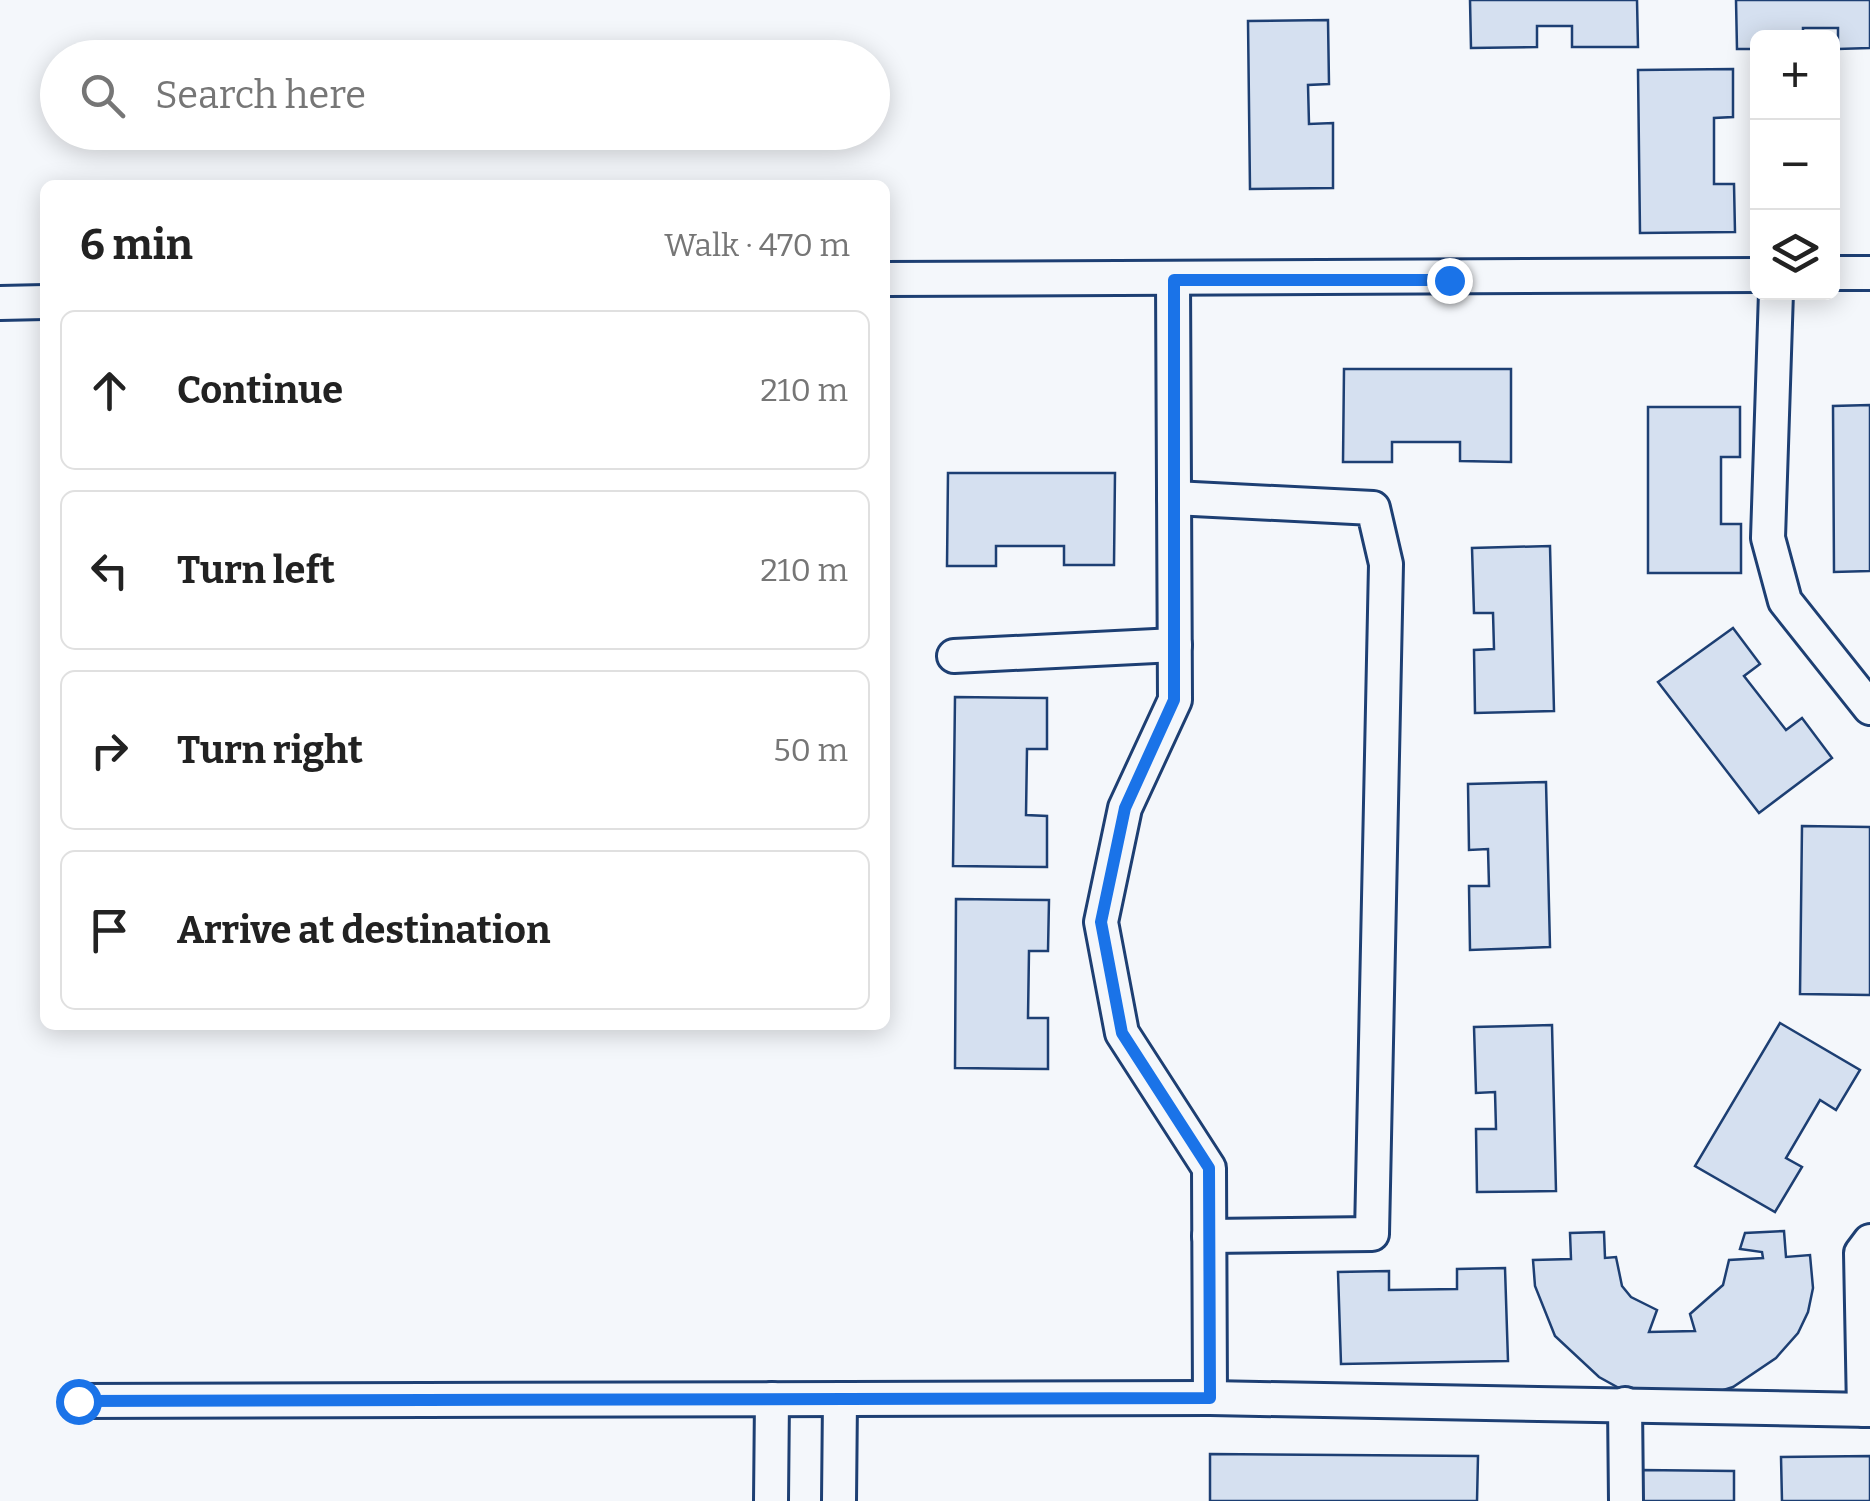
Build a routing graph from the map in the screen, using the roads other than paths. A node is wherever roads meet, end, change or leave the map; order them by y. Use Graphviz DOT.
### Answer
graph roads {
  1 [pos="1840,273"];
  2 [pos="1870,273"];
  3 [pos="1750,275"];
  4 [pos="890,280"];
  5 [pos="1174,280"];
  6 [pos="1776,300"];
  7 [pos="40,302"];
  8 [pos="0,303"];
  9 [pos="1174,498"];
  10 [pos="1175,646"];
  11 [pos="954,656"];
  12 [pos="1870,708"];
  13 [pos="1209,1236"];
  14 [pos="1870,1240"];
  15 [pos="1210,1398"];
  16 [pos="772,1399"];
  17 [pos="840,1399"];
  18 [pos="78,1401"];
  19 [pos="1625,1404"];
  20 [pos="1867,1410"];
  21 [pos="771,1501"];
  22 [pos="839,1501"];
  23 [pos="1626,1501"];
  1 -- 2 [label="street"];
  3 -- 5 [label="street"];
  4 -- 5 [label="street"];
  5 -- 9 [label="street"];
  6 -- 12 [label="street"];
  7 -- 8 [label="street"];
  9 -- 10 [label="street"];
  9 -- 13 [label="street"];
  10 -- 11 [label="street"];
  10 -- 13 [label="street"];
  13 -- 15 [label="street"];
  14 -- 20 [label="street"];
  15 -- 17 [label="street"];
  15 -- 19 [label="street"];
  16 -- 17 [label="street"];
  16 -- 18 [label="street"];
  16 -- 21 [label="street"];
  17 -- 22 [label="street"];
  19 -- 20 [label="street"];
  19 -- 23 [label="street"];
}
